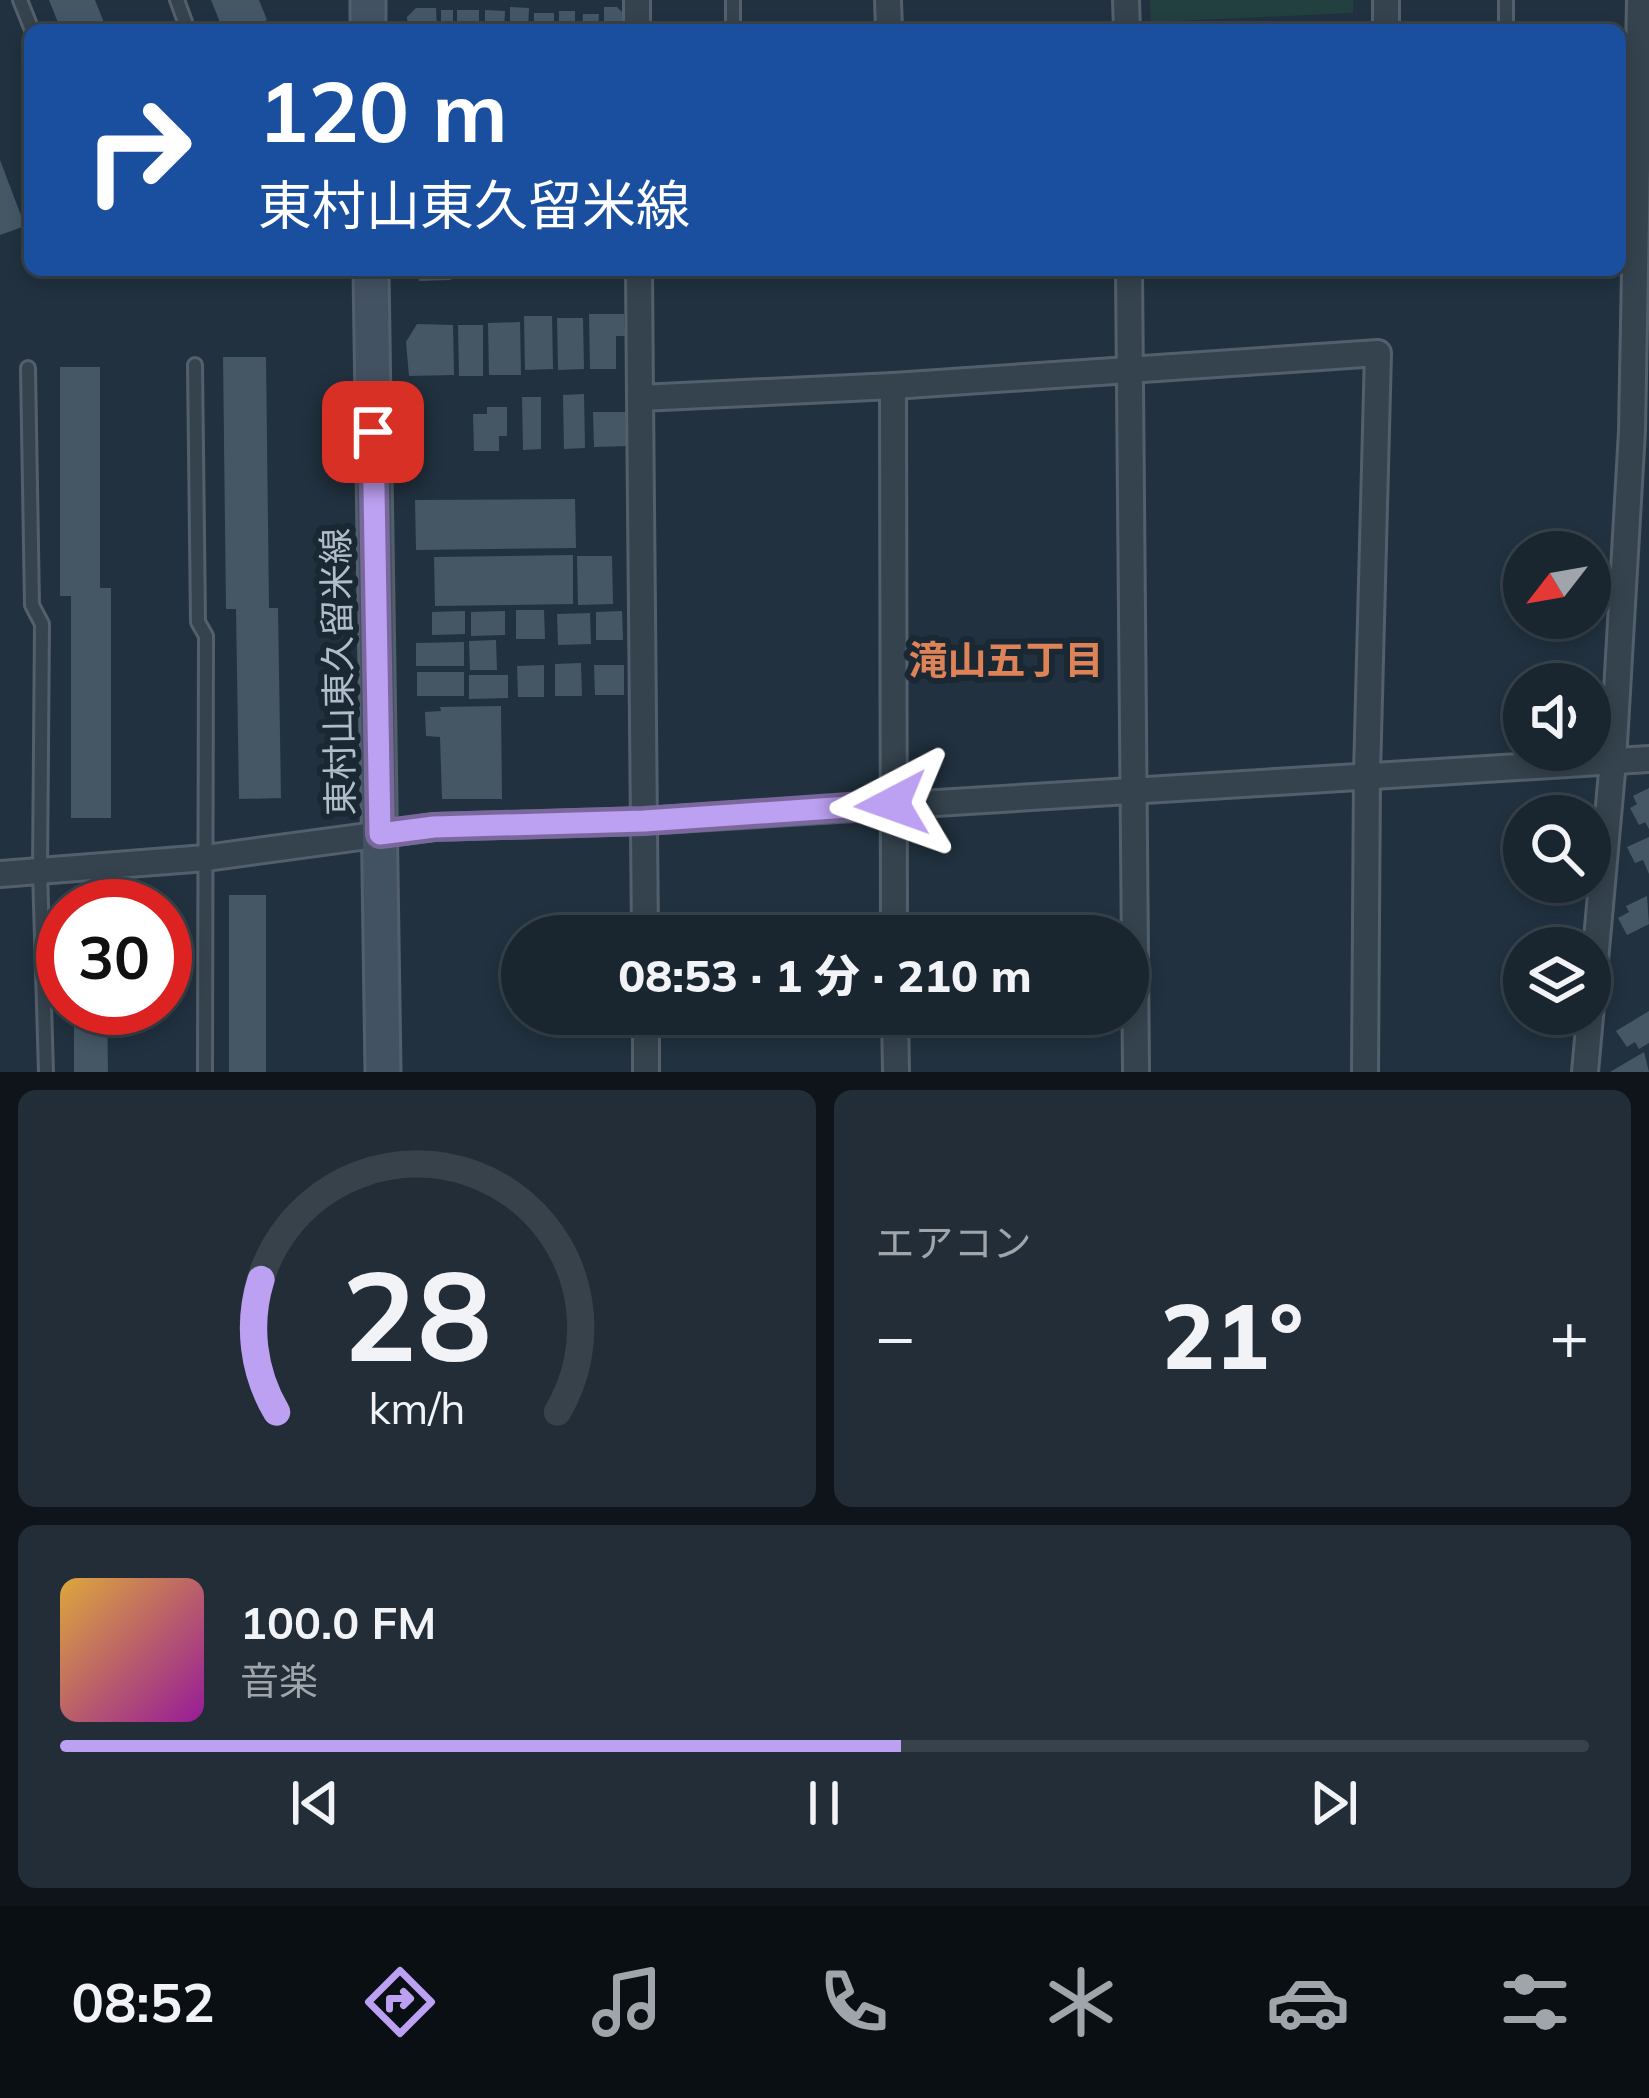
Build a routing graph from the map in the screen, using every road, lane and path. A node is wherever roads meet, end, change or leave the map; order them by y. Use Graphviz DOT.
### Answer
graph roads {
  1 [pos="1643,12"];
  2 [pos="1629,109"];
  3 [pos="1642,265"];
  4 [pos="370,276"];
  5 [pos="639,276"];
  6 [pos="1129,276"];
  7 [pos="194,365"];
  8 [pos="28,368"];
  9 [pos="1130,368"];
  10 [pos="893,386"];
  11 [pos="640,398"];
  12 [pos="1641,428"];
  13 [pos="1649,758"];
  14 [pos="1612,761"];
  15 [pos="1366,774"];
  16 [pos="1133,792"];
  17 [pos="892,804"];
  18 [pos="644,821"];
  19 [pos="380,834"];
  20 [pos="206,858"];
  21 [pos="40,871"];
  22 [pos="0,874"];
  23 [pos="645,915"];
  24 [pos="894,915"];
  25 [pos="646,1035"];
  26 [pos="895,1035"];
  27 [pos="46,1072"];
  28 [pos="205,1072"];
  29 [pos="382,1072"];
  30 [pos="646,1072"];
  31 [pos="896,1072"];
  32 [pos="1136,1072"];
  33 [pos="1365,1072"];
  34 [pos="1586,1072"];
  1 -- 2 [label="street"];
  2 -- 3 [label="street"];
  3 -- 12 [label="street"];
  4 -- 19 [label="main road, 東村山東久留米線"];
  5 -- 11 [label="street"];
  6 -- 9 [label="street"];
  7 -- 20 [label="lane"];
  8 -- 21 [label="lane"];
  9 -- 10 [label="street"];
  9 -- 15 [label="street"];
  9 -- 16 [label="street"];
  10 -- 11 [label="street"];
  10 -- 17 [label="street"];
  11 -- 18 [label="street"];
  12 -- 14 [label="street"];
  13 -- 14 [label="street"];
  14 -- 15 [label="street"];
  14 -- 34 [label="street"];
  15 -- 16 [label="street"];
  15 -- 33 [label="street"];
  16 -- 17 [label="street"];
  16 -- 32 [label="street"];
  17 -- 18 [label="street"];
  17 -- 24 [label="street"];
  18 -- 19 [label="street"];
  18 -- 23 [label="street"];
  19 -- 20 [label="street"];
  19 -- 29 [label="main road, 東村山東久留米線"];
  20 -- 21 [label="street"];
  20 -- 28 [label="lane"];
  21 -- 22 [label="street"];
  21 -- 27 [label="lane"];
  25 -- 30 [label="street"];
  26 -- 31 [label="street"];
}
